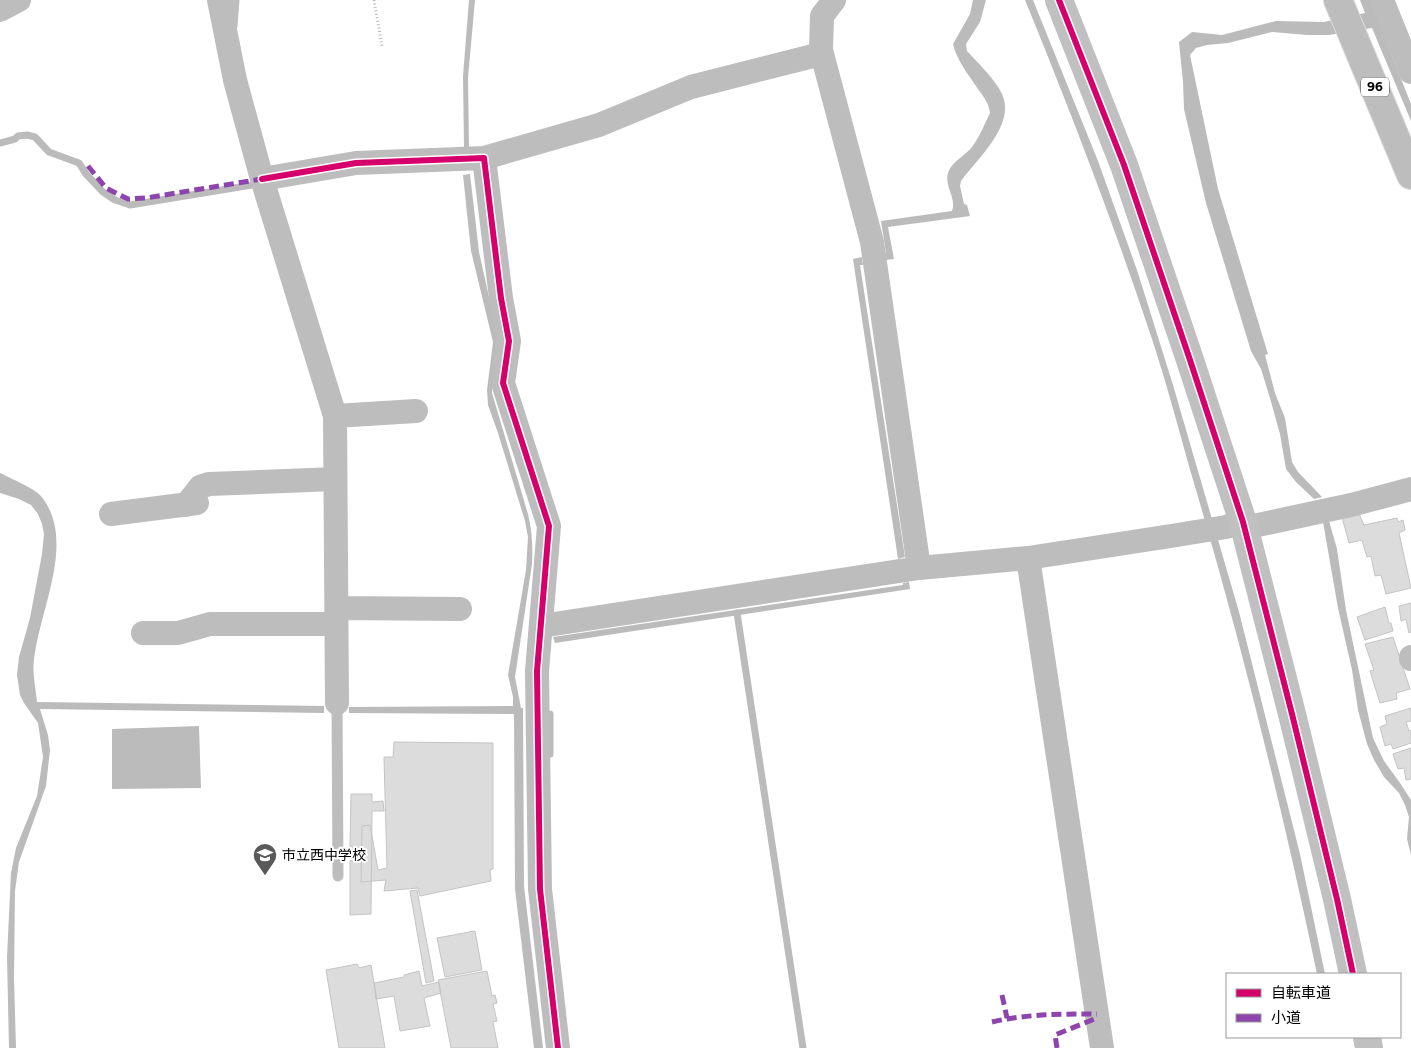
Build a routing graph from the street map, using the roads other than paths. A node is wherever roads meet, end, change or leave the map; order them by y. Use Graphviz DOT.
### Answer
graph roads {
  1 [pos="19,0"];
  2 [pos="218,0"];
  3 [pos="234,0"];
  4 [pos="834,0"];
  5 [pos="1059,0"];
  6 [pos="1338,0"];
  7 [pos="1382,0"];
  8 [pos="0,10"];
  9 [pos="822,54"];
  10 [pos="230,58"];
  11 [pos="1411,72"];
  12 [pos="484,158"];
  13 [pos="1408,161"];
  14 [pos="262,179"];
  15 [pos="416,411"];
  16 [pos="335,416"];
  17 [pos="336,479"];
  18 [pos="1411,489"];
  19 [pos="111,514"];
  20 [pos="1243,525"];
  21 [pos="1028,558"];
  22 [pos="919,568"];
  23 [pos="460,609"];
  24 [pos="336,616"];
  25 [pos="541,626"];
  26 [pos="143,633"];
  27 [pos="337,703"];
  28 [pos="338,876"];
  29 [pos="1353,973"];
  30 [pos="558,1048"];
  31 [pos="1102,1048"];
  1 -- 8 [label="street"];
  2 -- 10 [label="street"];
  3 -- 10 [label="lane"];
  4 -- 9 [label="street"];
  5 -- 20 [label="street"];
  6 -- 13 [label="main road, 96"];
  7 -- 11 [label="street"];
  9 -- 12 [label="street"];
  9 -- 22 [label="street"];
  10 -- 14 [label="street"];
  12 -- 14 [label="street"];
  12 -- 25 [label="street"];
  14 -- 16 [label="street"];
  15 -- 16 [label="street"];
  16 -- 17 [label="street"];
  17 -- 19 [label="street"];
  17 -- 24 [label="street"];
  18 -- 20 [label="street"];
  20 -- 21 [label="street"];
  20 -- 29 [label="street"];
  21 -- 22 [label="street"];
  21 -- 31 [label="street"];
  22 -- 25 [label="street"];
  23 -- 24 [label="street"];
  24 -- 26 [label="street"];
  24 -- 27 [label="street"];
  25 -- 30 [label="street"];
  27 -- 28 [label="lane"];
}
